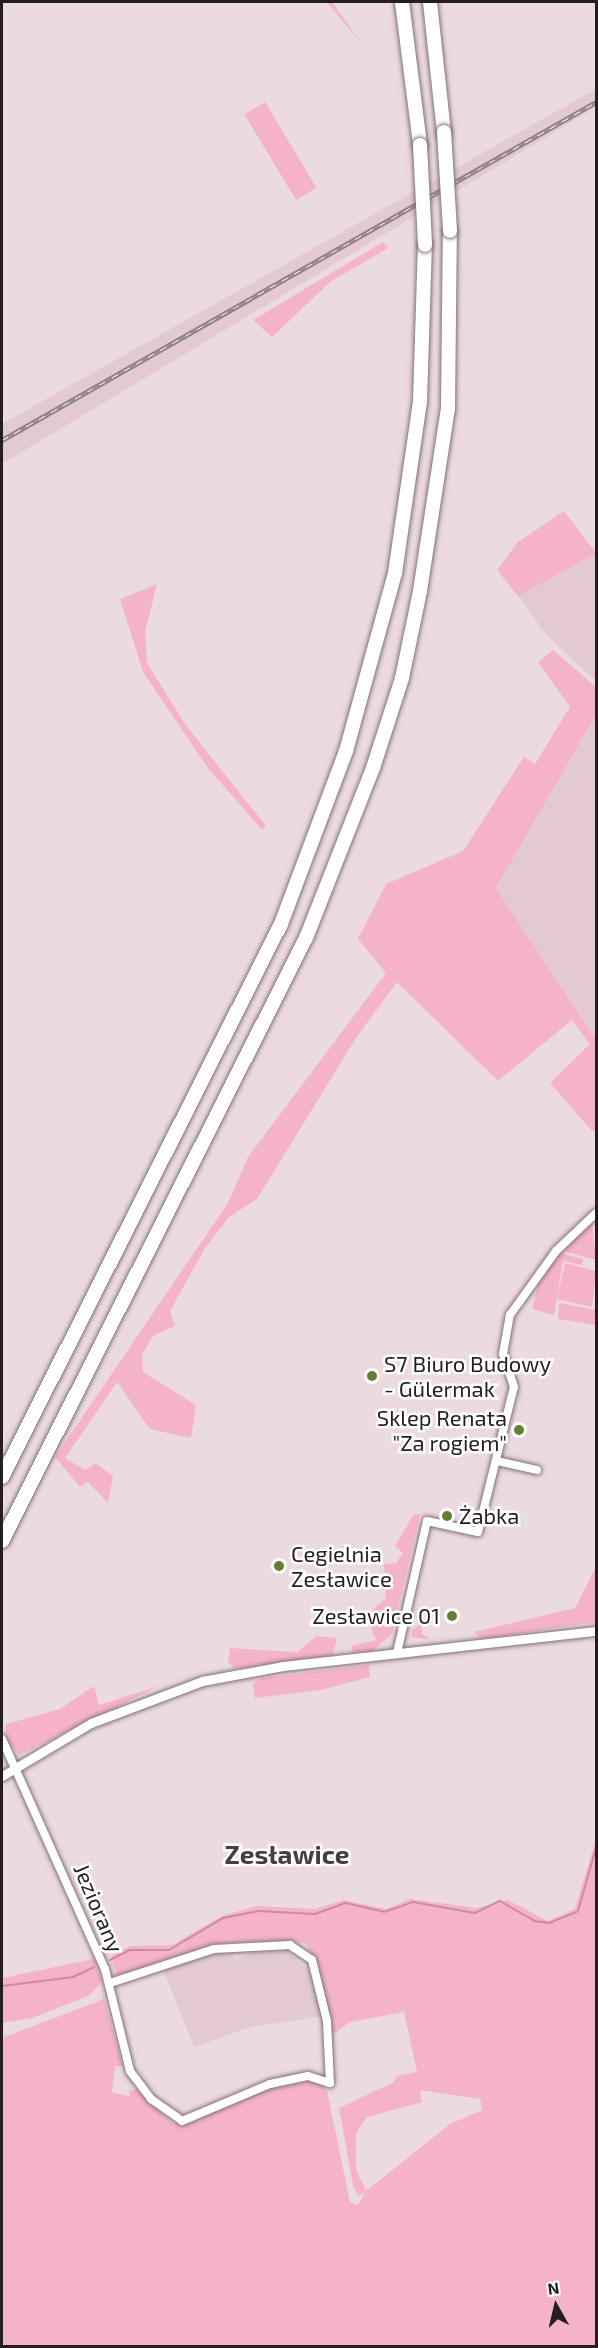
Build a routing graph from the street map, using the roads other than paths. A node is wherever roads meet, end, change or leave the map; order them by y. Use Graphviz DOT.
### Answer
graph roads {
  1 [pos="402,2"];
  2 [pos="430,2"];
  3 [pos="597,1213"];
  4 [pos="497,1461"];
  5 [pos="537,1470"];
  6 [pos="2,1477"];
  7 [pos="2,1541"];
  8 [pos="597,1631"];
  9 [pos="397,1653"];
  10 [pos="2,1739"];
  11 [pos="16,1766"];
  12 [pos="2,1776"];
  13 [pos="110,1983"];
  1 -- 6 [label="highway, bridge"];
  2 -- 7 [label="highway, bridge"];
  3 -- 4 [label="street"];
  4 -- 5 [label="street"];
  4 -- 9 [label="street"];
  8 -- 9 [label="street"];
  9 -- 11 [label="street"];
  10 -- 11 [label="street, Jeziorany"];
  11 -- 12 [label="street"];
  11 -- 13 [label="street, Jeziorany"];
  13 -- 13 [label="street, Jeziorany"];
}
